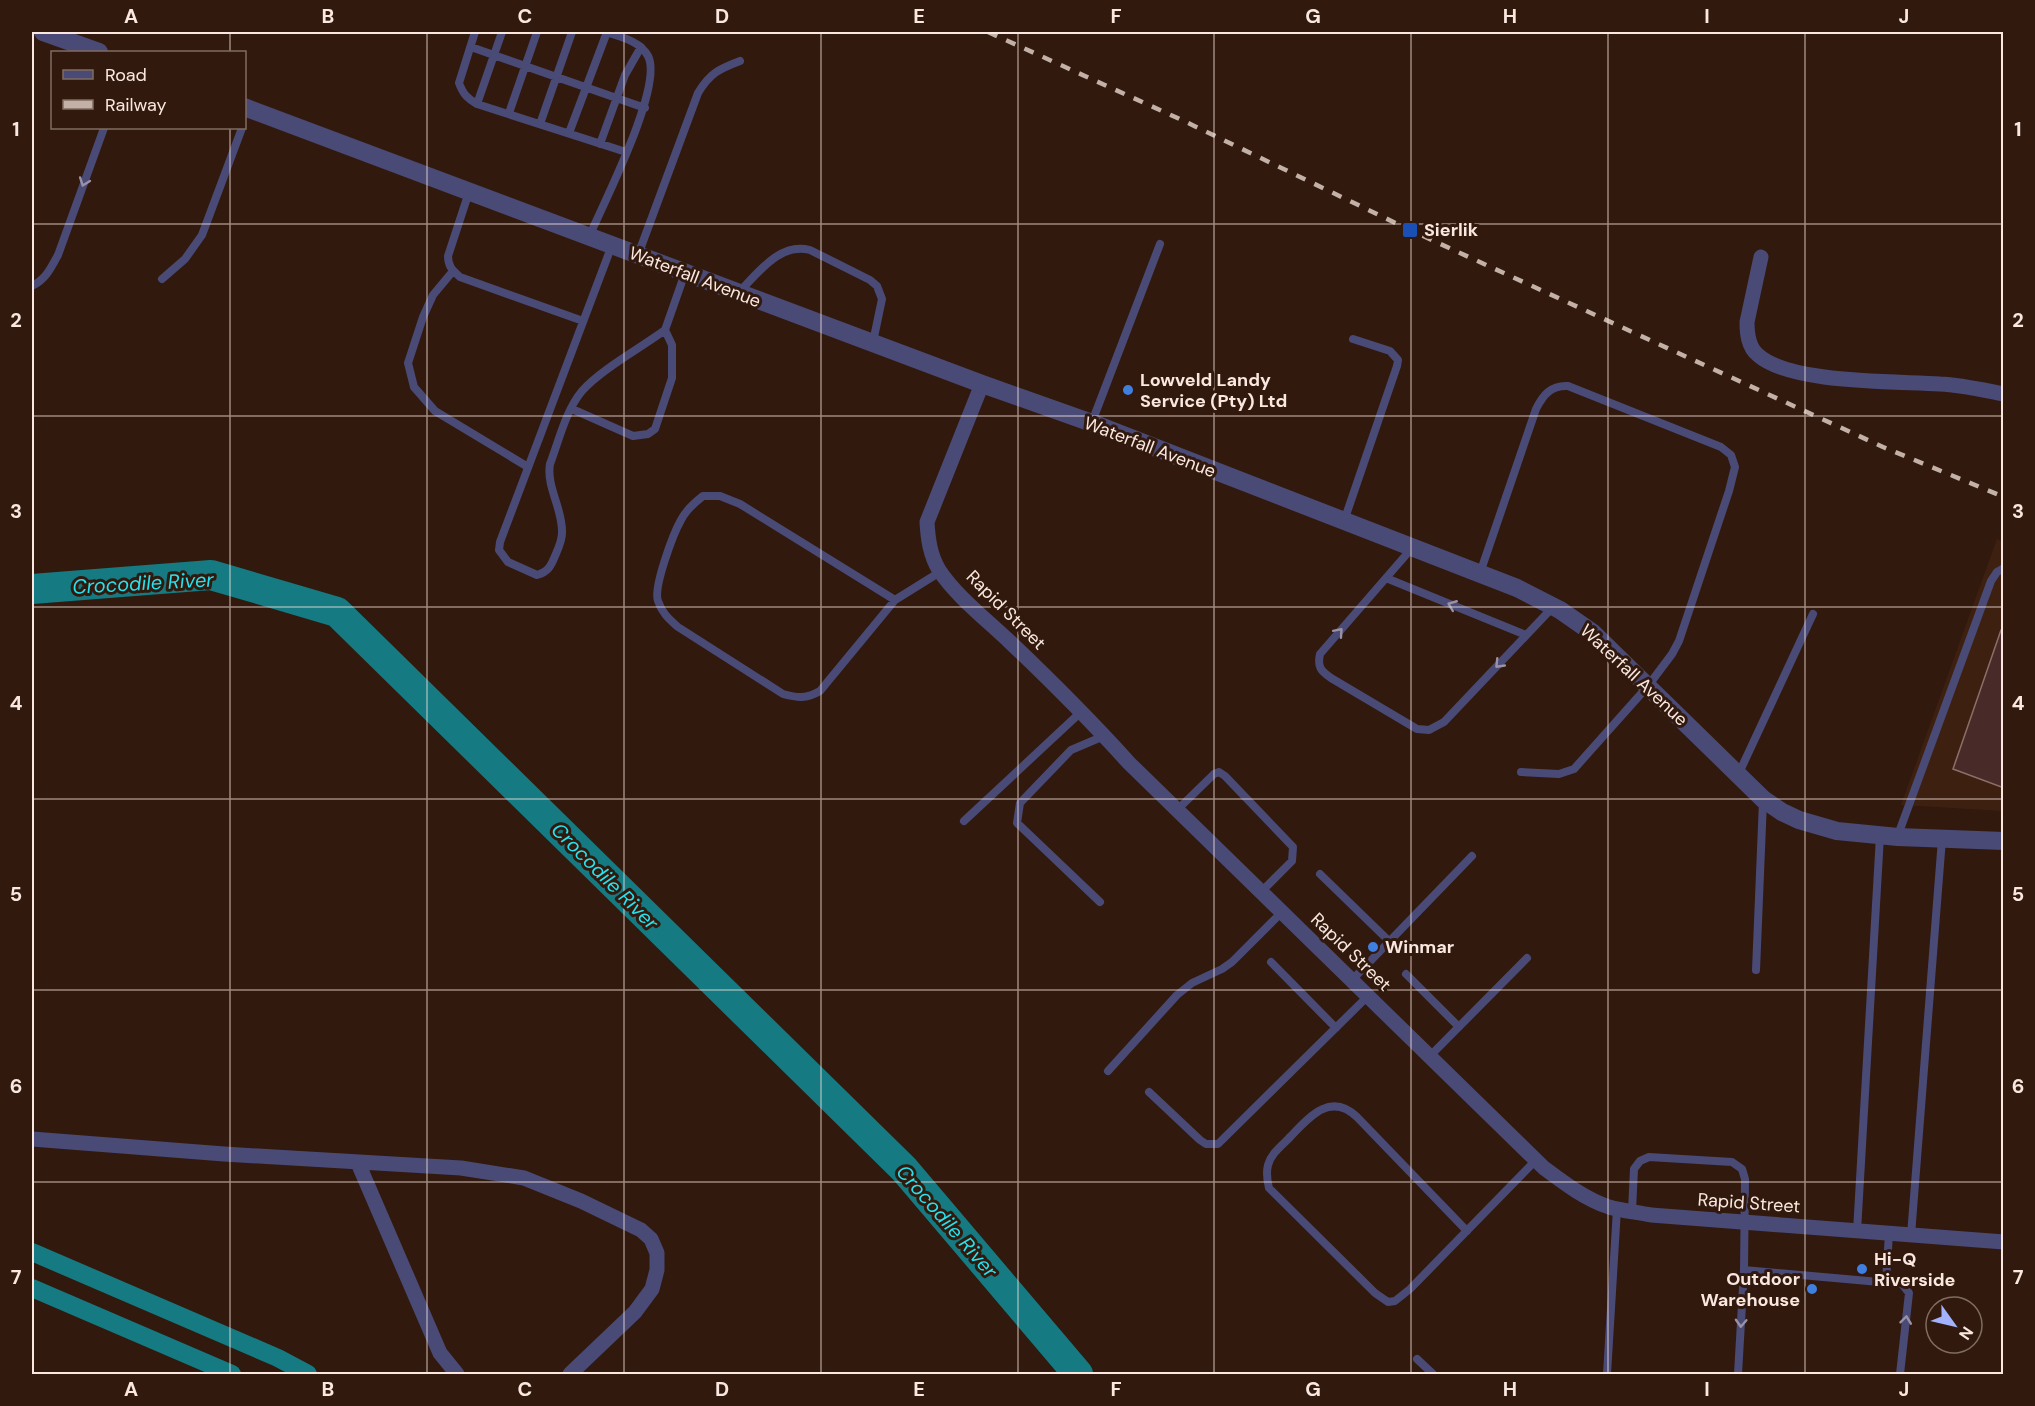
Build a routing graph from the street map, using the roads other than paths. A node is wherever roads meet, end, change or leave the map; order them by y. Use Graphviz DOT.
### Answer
graph roads {
  1 [pos="43,32"];
  2 [pos="476,32"];
  3 [pos="502,32"];
  4 [pos="537,32"];
  5 [pos="572,32"];
  6 [pos="606,32"];
  7 [pos="471,47"];
  8 [pos="641,47"];
  9 [pos="96,51"];
  10 [pos="494,55"];
  11 [pos="740,61"];
  12 [pos="525,66"];
  13 [pos="555,77"];
  14 [pos="587,88"];
  15 [pos="616,99"];
  16 [pos="477,104"];
  17 [pos="645,108"];
  18 [pos="247,110"];
  19 [pos="509,113"];
  20 [pos="540,124"];
  21 [pos="104,129"];
  22 [pos="242,129"];
  23 [pos="569,133"];
  24 [pos="600,144"];
  25 [pos="626,152"];
  26 [pos="469,192"];
  27 [pos="589,237"];
  28 [pos="1160,244"];
  29 [pos="612,245"];
  30 [pos="638,255"];
  31 [pos="1761,257"];
  32 [pos="453,271"];
  33 [pos="686,273"];
  34 [pos="162,279"];
  35 [pos="32,286"];
  36 [pos="738,292"];
  37 [pos="583,321"];
  38 [pos="665,330"];
  39 [pos="1353,339"];
  40 [pos="872,343"];
  41 [pos="982,384"];
  42 [pos="2004,394"];
  43 [pos="572,409"];
  44 [pos="1092,423"];
  45 [pos="528,466"];
  46 [pos="1344,522"];
  47 [pos="1412,548"];
  48 [pos="2004,568"];
  49 [pos="940,572"];
  50 [pos="1480,574"];
  51 [pos="1386,578"];
  52 [pos="895,600"];
  53 [pos="1553,606"];
  54 [pos="1813,614"];
  55 [pos="1526,635"];
  56 [pos="1648,686"];
  57 [pos="1082,711"];
  58 [pos="1104,736"];
  59 [pos="1521,772"];
  60 [pos="1738,774"];
  61 [pos="1763,799"];
  62 [pos="1177,810"];
  63 [pos="964,821"];
  64 [pos="1889,836"];
  65 [pos="1942,840"];
  66 [pos="2004,841"];
  67 [pos="1472,856"];
  68 [pos="1320,874"];
  69 [pos="1262,892"];
  70 [pos="1100,902"];
  71 [pos="1282,912"];
  72 [pos="1389,941"];
  73 [pos="1527,958"];
  74 [pos="1271,962"];
  75 [pos="1756,970"];
  76 [pos="1407,974"];
  77 [pos="1352,980"];
  78 [pos="1368,996"];
  79 [pos="1458,1027"];
  80 [pos="1336,1028"];
  81 [pos="1430,1056"];
  82 [pos="1108,1071"];
  83 [pos="1149,1092"];
  84 [pos="32,1139"];
  85 [pos="1536,1160"];
  86 [pos="358,1163"];
  87 [pos="1624,1210"];
  88 [pos="1746,1223"];
  89 [pos="1467,1231"];
  90 [pos="1857,1231"];
  91 [pos="1889,1233"];
  92 [pos="1911,1235"];
  93 [pos="2004,1242"];
  94 [pos="1744,1270"];
  95 [pos="1886,1282"];
  96 [pos="1417,1359"];
  97 [pos="457,1374"];
  98 [pos="570,1374"];
  99 [pos="1433,1374"];
  100 [pos="1607,1374"];
  101 [pos="1738,1374"];
  102 [pos="1899,1374"];
  1 -- 9 [label="street"];
  2 -- 7 [label="lane"];
  3 -- 10 [label="lane"];
  4 -- 12 [label="lane"];
  5 -- 13 [label="lane"];
  6 -- 8 [label="lane"];
  6 -- 14 [label="lane"];
  7 -- 10 [label="lane"];
  7 -- 16 [label="lane"];
  8 -- 15 [label="lane"];
  8 -- 17 [label="lane"];
  10 -- 12 [label="lane"];
  10 -- 16 [label="lane"];
  11 -- 30 [label="lane"];
  12 -- 13 [label="lane"];
  12 -- 19 [label="lane"];
  13 -- 14 [label="lane"];
  13 -- 20 [label="lane"];
  14 -- 15 [label="lane"];
  14 -- 23 [label="lane"];
  15 -- 17 [label="lane"];
  15 -- 24 [label="lane"];
  16 -- 19 [label="lane"];
  17 -- 25 [label="lane"];
  18 -- 26 [label="street, Waterfall Avenue"];
  19 -- 20 [label="lane"];
  20 -- 23 [label="lane"];
  21 -- 35 [label="lane, one-way"];
  22 -- 34 [label="lane"];
  23 -- 24 [label="lane"];
  24 -- 25 [label="lane"];
  25 -- 27 [label="lane"];
  26 -- 27 [label="street, Waterfall Avenue"];
  26 -- 32 [label="lane"];
  27 -- 29 [label="street, Waterfall Avenue"];
  28 -- 44 [label="lane"];
  29 -- 30 [label="street, Waterfall Avenue"];
  29 -- 37 [label="lane"];
  30 -- 33 [label="street, Waterfall Avenue"];
  31 -- 42 [label="street"];
  32 -- 37 [label="lane"];
  32 -- 45 [label="lane"];
  33 -- 36 [label="street, Waterfall Avenue"];
  33 -- 38 [label="lane"];
  36 -- 40 [label="street, Waterfall Avenue"];
  36 -- 40 [label="lane"];
  37 -- 45 [label="lane"];
  38 -- 43 [label="lane"];
  38 -- 43 [label="lane"];
  39 -- 46 [label="lane"];
  40 -- 41 [label="street, Waterfall Avenue"];
  41 -- 44 [label="street, Waterfall Avenue"];
  41 -- 49 [label="street, Rapid Street"];
  43 -- 45 [label="lane"];
  44 -- 46 [label="street, Waterfall Avenue"];
  46 -- 47 [label="street, Waterfall Avenue"];
  47 -- 50 [label="street, Waterfall Avenue"];
  47 -- 51 [label="lane"];
  48 -- 64 [label="lane"];
  49 -- 52 [label="lane"];
  49 -- 57 [label="street, Rapid Street"];
  50 -- 53 [label="street, Waterfall Avenue"];
  50 -- 56 [label="lane"];
  55 -- 51 [label="lane, one-way"];
  55 -- 51 [label="lane, one-way"];
  52 -- 52 [label="lane"];
  53 -- 55 [label="lane"];
  53 -- 56 [label="street, Waterfall Avenue"];
  54 -- 60 [label="lane"];
  56 -- 59 [label="lane"];
  56 -- 60 [label="street, Waterfall Avenue"];
  57 -- 58 [label="street, Rapid Street"];
  57 -- 63 [label="lane"];
  58 -- 62 [label="street, Rapid Street"];
  58 -- 70 [label="lane"];
  60 -- 61 [label="street, Waterfall Avenue"];
  61 -- 64 [label="street, Waterfall Avenue"];
  61 -- 75 [label="lane"];
  62 -- 69 [label="street, Rapid Street"];
  62 -- 69 [label="lane"];
  64 -- 65 [label="street, Waterfall Avenue"];
  64 -- 90 [label="lane"];
  65 -- 66 [label="street, Waterfall Avenue"];
  65 -- 92 [label="lane"];
  67 -- 72 [label="lane"];
  68 -- 72 [label="lane"];
  69 -- 71 [label="street, Rapid Street"];
  71 -- 77 [label="street, Rapid Street"];
  71 -- 82 [label="lane"];
  72 -- 77 [label="lane"];
  73 -- 79 [label="lane"];
  74 -- 80 [label="lane"];
  76 -- 79 [label="lane"];
  77 -- 78 [label="street, Rapid Street"];
  78 -- 80 [label="lane"];
  78 -- 81 [label="street, Rapid Street"];
  79 -- 81 [label="lane"];
  80 -- 83 [label="lane"];
  81 -- 85 [label="street, Rapid Street"];
  84 -- 86 [label="street"];
  85 -- 87 [label="street, Rapid Street"];
  85 -- 89 [label="lane"];
  86 -- 97 [label="street"];
  86 -- 98 [label="street"];
  87 -- 88 [label="street, Rapid Street"];
  87 -- 88 [label="lane"];
  87 -- 100 [label="lane"];
  88 -- 90 [label="street, Rapid Street"];
  88 -- 94 [label="lane"];
  89 -- 89 [label="lane"];
  90 -- 91 [label="street, Rapid Street"];
  91 -- 92 [label="street, Rapid Street"];
  91 -- 95 [label="lane"];
  92 -- 93 [label="street, Rapid Street"];
  94 -- 95 [label="lane"];
  94 -- 101 [label="lane, one-way"];
  102 -- 95 [label="lane, one-way"];
  96 -- 99 [label="lane"];
}
